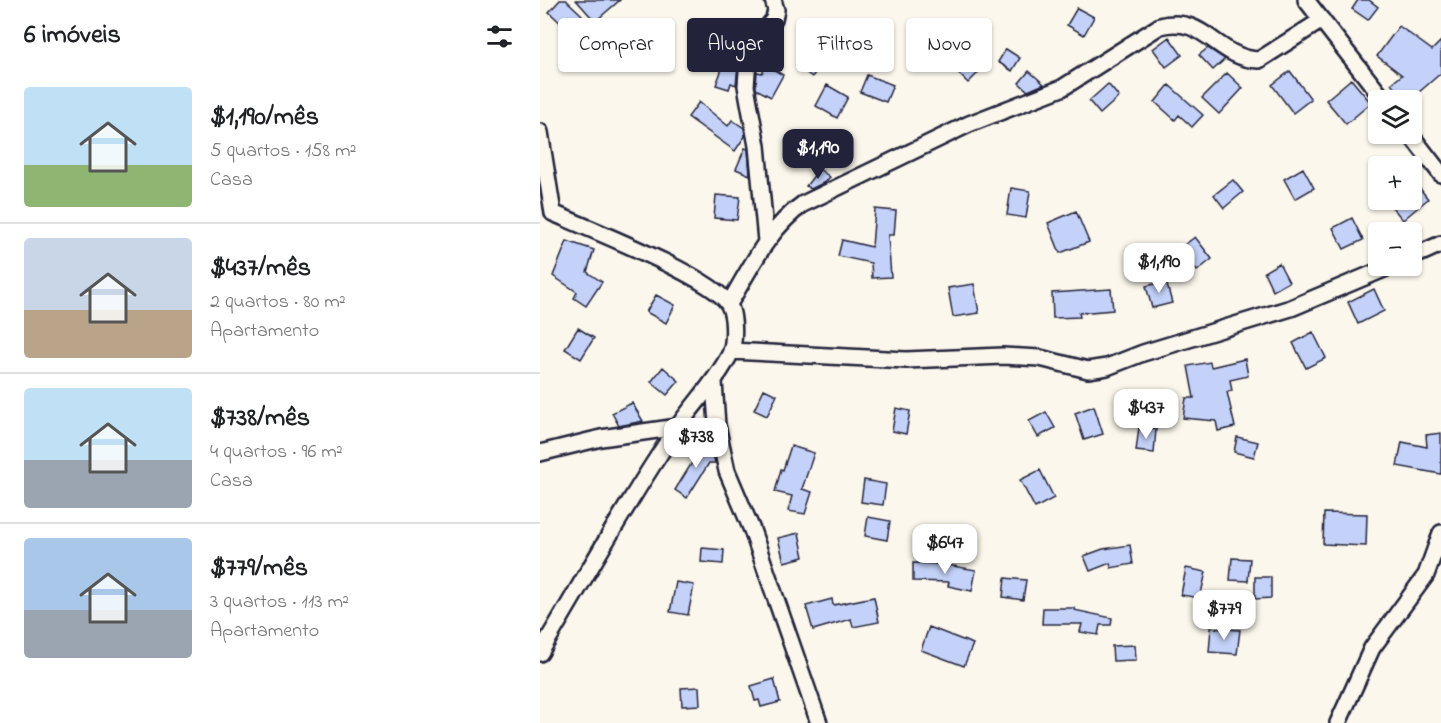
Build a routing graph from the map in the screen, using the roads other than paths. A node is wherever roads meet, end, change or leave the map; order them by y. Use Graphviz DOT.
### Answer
graph roads {
  1 [pos="773,0"];
  2 [pos="1306,0"];
  3 [pos="1322,21"];
  4 [pos="1376,90"];
  5 [pos="540,132"];
  6 [pos="1418,144"];
  7 [pos="1441,174"];
  8 [pos="546,211"];
  9 [pos="766,241"];
  10 [pos="1441,244"];
  11 [pos="1422,253"];
  12 [pos="1368,276"];
  13 [pos="729,304"];
  14 [pos="731,351"];
  15 [pos="714,382"];
  16 [pos="678,427"];
  17 [pos="540,453"];
  18 [pos="1441,533"];
  19 [pos="540,653"];
  20 [pos="819,723"];
  21 [pos="1338,723"];
  1 -- 9 [label="street"];
  2 -- 3 [label="street"];
  3 -- 4 [label="street"];
  3 -- 9 [label="street"];
  5 -- 8 [label="street"];
  6 -- 7 [label="street"];
  8 -- 13 [label="street"];
  9 -- 13 [label="street"];
  10 -- 11 [label="street"];
  12 -- 14 [label="street"];
  13 -- 14 [label="street"];
  14 -- 15 [label="street"];
  15 -- 16 [label="street"];
  15 -- 20 [label="street"];
  16 -- 17 [label="street"];
  16 -- 19 [label="street"];
  18 -- 21 [label="street"];
}
